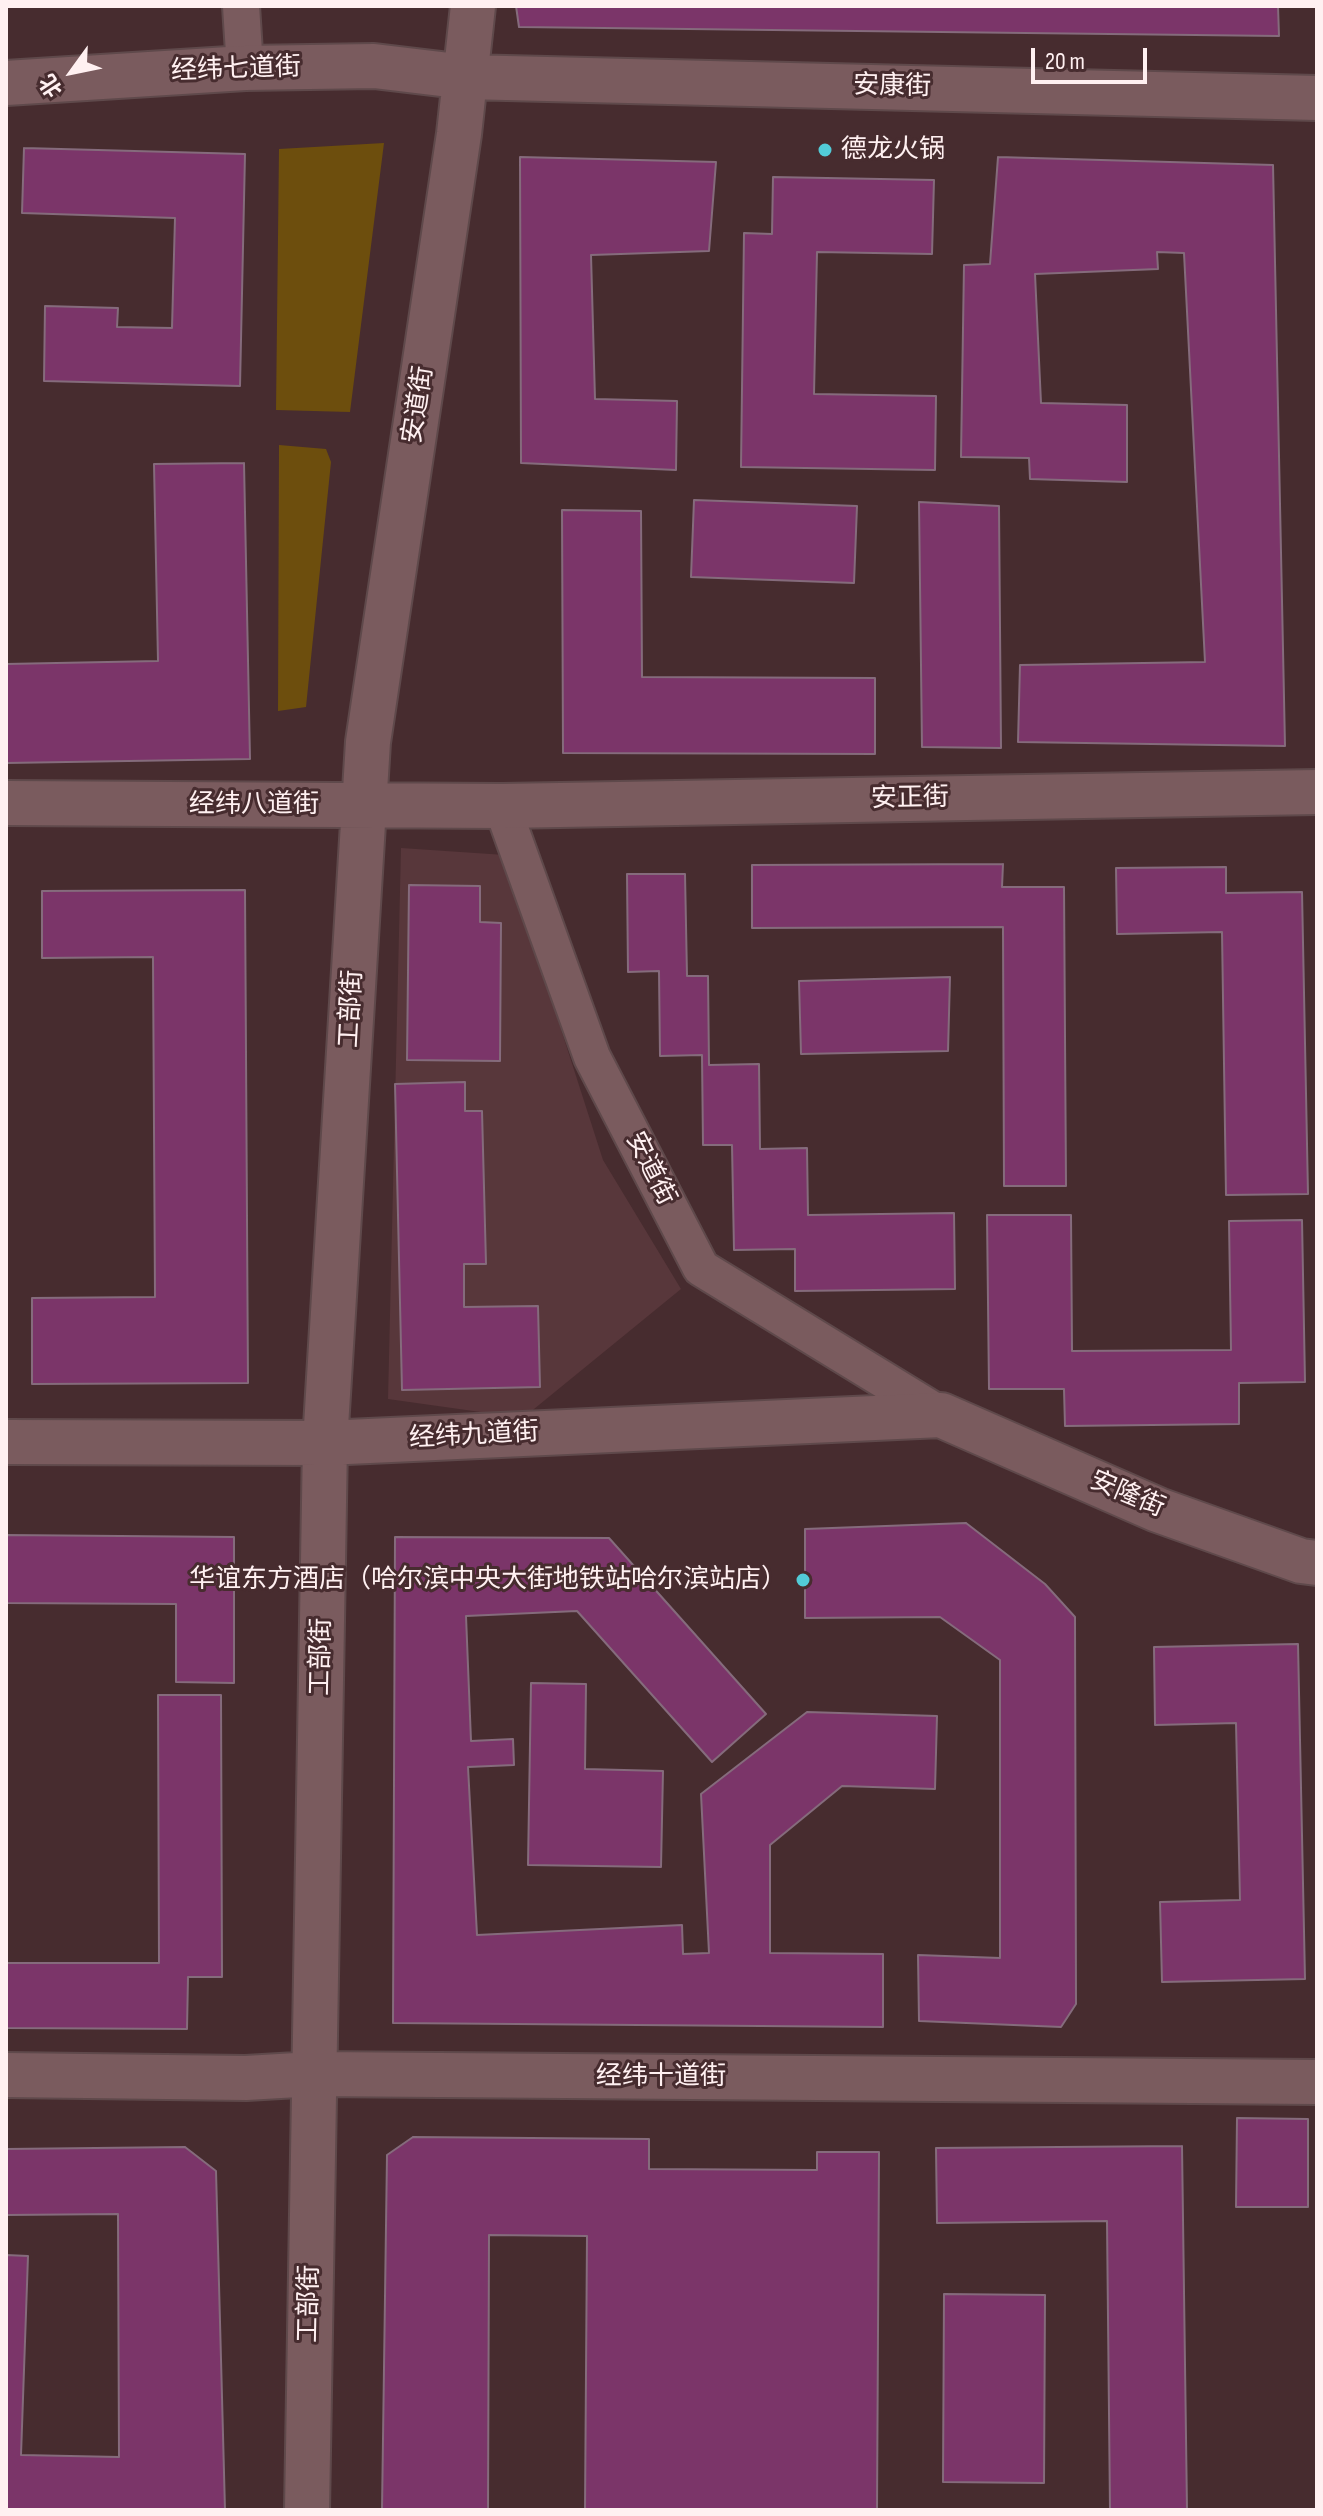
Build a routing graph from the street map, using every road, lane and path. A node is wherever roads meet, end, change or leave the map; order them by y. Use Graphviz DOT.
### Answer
graph roads {
  1 [pos="241,6"];
  2 [pos="473,6"];
  3 [pos="245,68"];
  4 [pos="466,77"];
  5 [pos="6,83"];
  6 [pos="1317,98"];
  7 [pos="1317,792"];
  8 [pos="6,803"];
  9 [pos="364,804"];
  10 [pos="502,806"];
  11 [pos="941,1415"];
  12 [pos="6,1442"];
  13 [pos="325,1443"];
  14 [pos="1317,1563"];
  15 [pos="314,2074"];
  16 [pos="6,2075"];
  17 [pos="1317,2082"];
  18 [pos="307,2510"];
  1 -- 3 [label="street"];
  2 -- 4 [label="street, 安道街"];
  3 -- 4 [label="street, 经纬七道街"];
  3 -- 5 [label="street, 经纬七道街"];
  4 -- 6 [label="street, 安康街"];
  4 -- 9 [label="street, 安道街"];
  7 -- 10 [label="street, 安正街"];
  8 -- 9 [label="street, 经纬八道街"];
  9 -- 10 [label="street, 经纬八道街"];
  9 -- 13 [label="street, 工部街"];
  10 -- 11 [label="street, 安道街"];
  11 -- 13 [label="street, 经纬九道街"];
  11 -- 14 [label="street, 安隆街"];
  12 -- 13 [label="street, 经纬九道街"];
  13 -- 15 [label="street, 工部街"];
  15 -- 16 [label="street, 经纬十道街"];
  15 -- 17 [label="street, 经纬十道街"];
  15 -- 18 [label="street, 工部街"];
}
